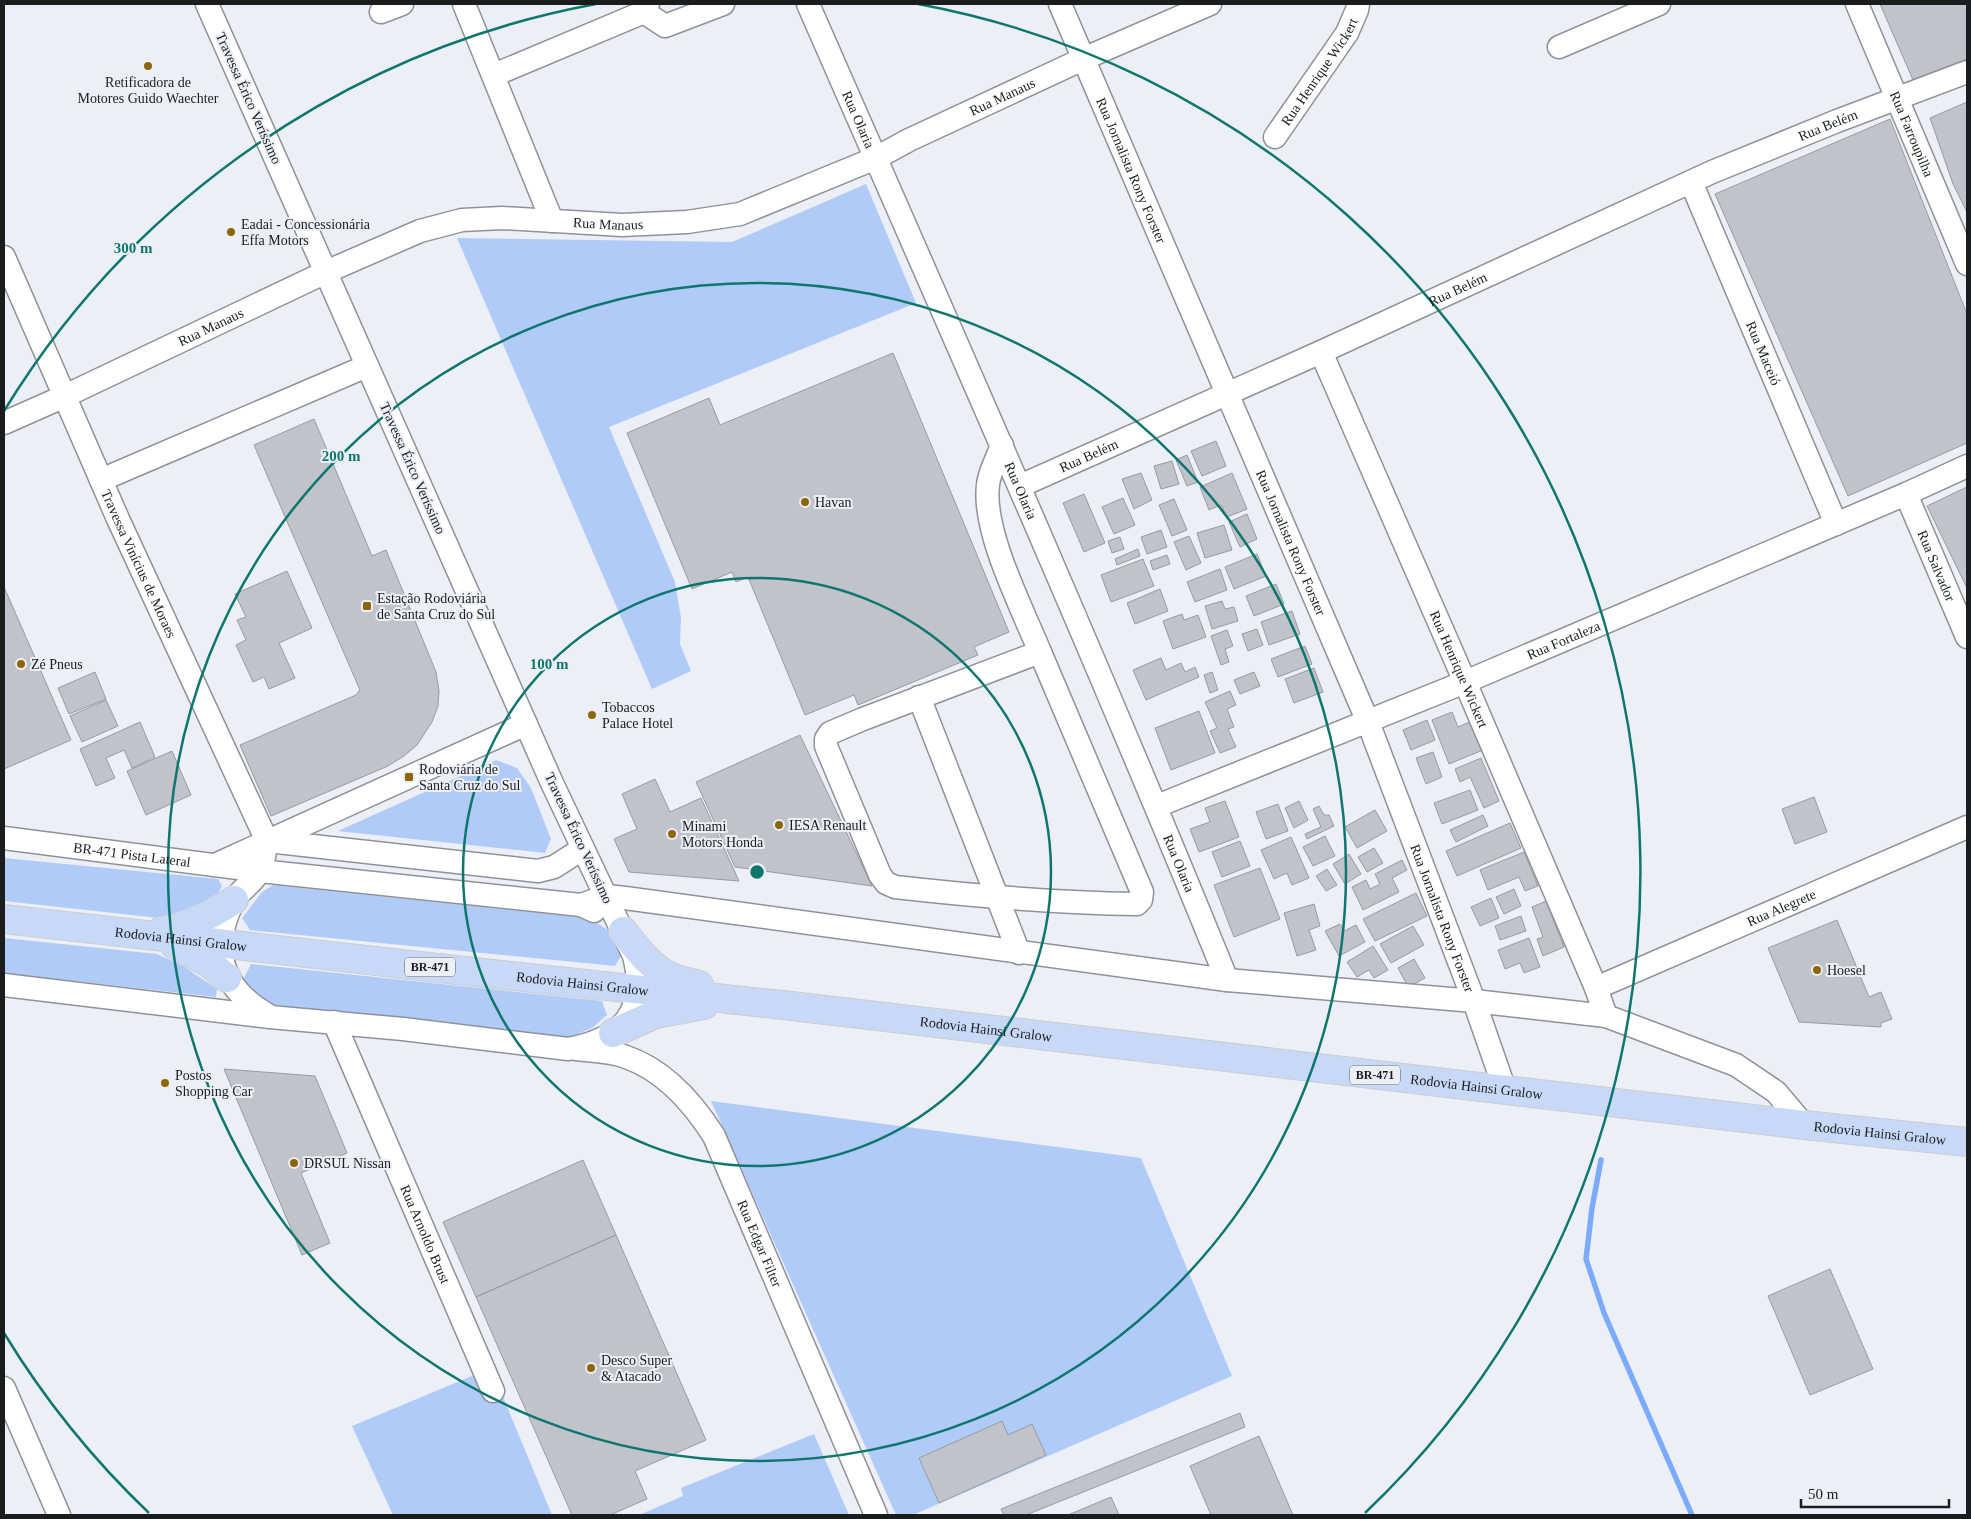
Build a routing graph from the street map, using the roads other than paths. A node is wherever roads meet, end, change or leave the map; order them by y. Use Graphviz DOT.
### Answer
graph roads {
  1 [pos="207,4"];
  2 [pos="402,4"];
  3 [pos="464,4"];
  4 [pos="723,4"];
  5 [pos="808,4"];
  6 [pos="1060,4"];
  7 [pos="1210,4"];
  8 [pos="1358,4"];
  9 [pos="1660,4"];
  10 [pos="1857,4"];
  11 [pos="646,8"];
  12 [pos="381,12"];
  13 [pos="1560,47"];
  14 [pos="1083,59"];
  15 [pos="1967,72"];
  16 [pos="494,75"];
  17 [pos="1898,99"];
  18 [pos="1275,137"];
  19 [pos="876,158"];
  20 [pos="1691,182"];
  21 [pos="552,220"];
  22 [pos="4,257"];
  23 [pos="1967,264"];
  24 [pos="326,272"];
  25 [pos="1322,352"];
  26 [pos="367,366"];
  27 [pos="1228,394"];
  28 [pos="65,396"];
  29 [pos="4,423"];
  30 [pos="1002,445"];
  31 [pos="1967,466"];
  32 [pos="101,480"];
  33 [pos="1020,486"];
  34 [pos="1906,494"];
  35 [pos="1836,524"];
  36 [pos="1967,637"];
  37 [pos="1040,652"];
  38 [pos="1465,682"];
  39 [pos="919,698"];
  40 [pos="1368,722"];
  41 [pos="526,724"];
  42 [pos="1157,806"];
  43 [pos="1967,827"];
  44 [pos="4,838"];
  45 [pos="267,840"];
  46 [pos="582,849"];
  47 [pos="215,865"];
  48 [pos="260,871"];
  49 [pos="606,896"];
  50 [pos="998,896"];
  51 [pos="234,900"];
  52 [pos="581,905"];
  53 [pos="4,919"];
  54 [pos="623,931"];
  55 [pos="140,934"];
  56 [pos="222,944"];
  57 [pos="1019,953"];
  58 [pos="227,978"];
  59 [pos="1227,980"];
  60 [pos="4,985"];
  61 [pos="1596,988"];
  62 [pos="639,989"];
  63 [pos="1474,1001"];
  64 [pos="783,1005"];
  65 [pos="270,1016"];
  66 [pos="1606,1016"];
  67 [pos="334,1022"];
  68 [pos="613,1033"];
  69 [pos="568,1048"];
  70 [pos="1505,1090"];
  71 [pos="1804,1125"];
  72 [pos="1967,1142"];
  73 [pos="4,1388"];
  74 [pos="493,1391"];
  75 [pos="59,1515"];
  76 [pos="876,1515"];
  1 -- 24 [label="street, Travessa Érico Veríssimo"];
  2 -- 12 [label="street"];
  3 -- 16 [label="street"];
  4 -- 11 [label="street"];
  5 -- 19 [label="street, Rua Olaria"];
  6 -- 14 [label="street, Rua Jornalista Rony Forster"];
  7 -- 14 [label="street, Rua Manaus"];
  8 -- 18 [label="street, Rua Henrique Wickert"];
  9 -- 13 [label="street"];
  10 -- 17 [label="street, Rua Farroupilha"];
  11 -- 16 [label="street"];
  14 -- 19 [label="street, Rua Manaus"];
  14 -- 27 [label="street, Rua Jornalista Rony Forster"];
  15 -- 17 [label="street, Rua Belém"];
  16 -- 21 [label="street"];
  17 -- 20 [label="street, Rua Belém"];
  17 -- 23 [label="street, Rua Farroupilha"];
  19 -- 21 [label="street, Rua Manaus"];
  19 -- 30 [label="street, Rua Olaria"];
  20 -- 25 [label="street, Rua Belém"];
  20 -- 35 [label="street, Rua Maceió"];
  21 -- 24 [label="street, Rua Manaus"];
  22 -- 28 [label="street, Travessa Vinícius de Moraes"];
  24 -- 26 [label="street, Travessa Érico Veríssimo"];
  24 -- 28 [label="street, Rua Manaus"];
  25 -- 27 [label="street, Rua Belém"];
  25 -- 38 [label="street, Rua Henrique Wickert"];
  26 -- 32 [label="street"];
  26 -- 41 [label="street, Travessa Érico Veríssimo"];
  27 -- 33 [label="street, Rua Belém"];
  27 -- 40 [label="street, Rua Jornalista Rony Forster"];
  28 -- 29 [label="street, Rua Manaus"];
  28 -- 32 [label="street, Travessa Vinícius de Moraes"];
  30 -- 33 [label="street, Rua Olaria"];
  30 -- 37 [label="street"];
  31 -- 34 [label="street, Rua Fortaleza"];
  32 -- 45 [label="street, Travessa Vinícius de Moraes"];
  33 -- 42 [label="street, Rua Olaria"];
  34 -- 35 [label="street, Rua Fortaleza"];
  34 -- 36 [label="street, Rua Salvador"];
  35 -- 38 [label="street, Rua Fortaleza"];
  37 -- 39 [label="street"];
  37 -- 50 [label="street"];
  38 -- 40 [label="street, Rua Fortaleza"];
  38 -- 61 [label="street, Rua Henrique Wickert"];
  39 -- 50 [label="street"];
  39 -- 50 [label="street"];
  40 -- 42 [label="street, Rua Fortaleza"];
  40 -- 63 [label="street, Rua Jornalista Rony Forster"];
  41 -- 45 [label="street"];
  41 -- 46 [label="street, Travessa Érico Veríssimo"];
  42 -- 59 [label="street, Rua Olaria"];
  43 -- 61 [label="street, Rua Alegrete"];
  44 -- 47 [label="street, BR-471 Pista Lateral"];
  45 -- 46 [label="street"];
  45 -- 47 [label="street"];
  45 -- 48 [label="street"];
  46 -- 49 [label="street, Travessa Érico Veríssimo"];
  47 -- 48 [label="street, BR-471 Pista Lateral"];
  48 -- 51 [label="street"];
  48 -- 52 [label="street, BR-471 Pista Lateral"];
  49 -- 52 [label="street"];
  49 -- 54 [label="street, Travessa Érico Veríssimo"];
  49 -- 57 [label="street"];
  50 -- 57 [label="street"];
  51 -- 55 [label="main road"];
  51 -- 56 [label="street"];
  52 -- 54 [label="street"];
  53 -- 55 [label="main road, Rodovia Hainsi Gralow / BR-471"];
  54 -- 62 [label="street, Travessa Érico Veríssimo"];
  54 -- 64 [label="main road"];
  55 -- 56 [label="main road, Rodovia Hainsi Gralow / BR-471"];
  55 -- 58 [label="main road"];
  56 -- 58 [label="street"];
  56 -- 62 [label="main road, Rodovia Hainsi Gralow / BR-471"];
  57 -- 59 [label="street"];
  58 -- 65 [label="street"];
  59 -- 63 [label="street"];
  60 -- 65 [label="street, Rua Edgar Filter"];
  61 -- 66 [label="street, Rua Henrique Wickert"];
  62 -- 64 [label="main road, Rodovia Hainsi Gralow / BR-471"];
  62 -- 68 [label="street"];
  63 -- 66 [label="street"];
  63 -- 70 [label="street, Rua Jornalista Rony Forster"];
  64 -- 68 [label="main road"];
  64 -- 70 [label="main road, Rodovia Hainsi Gralow / BR-471"];
  65 -- 67 [label="street, Rua Edgar Filter"];
  66 -- 71 [label="street"];
  67 -- 69 [label="street, Rua Edgar Filter"];
  67 -- 74 [label="street, Rua Arnoldo Brust"];
  68 -- 69 [label="street"];
  69 -- 76 [label="street, Rua Edgar Filter"];
  70 -- 71 [label="main road, Rodovia Hainsi Gralow / BR-471"];
  71 -- 72 [label="main road, Rodovia Hainsi Gralow / BR-471"];
  73 -- 75 [label="street"];
}
